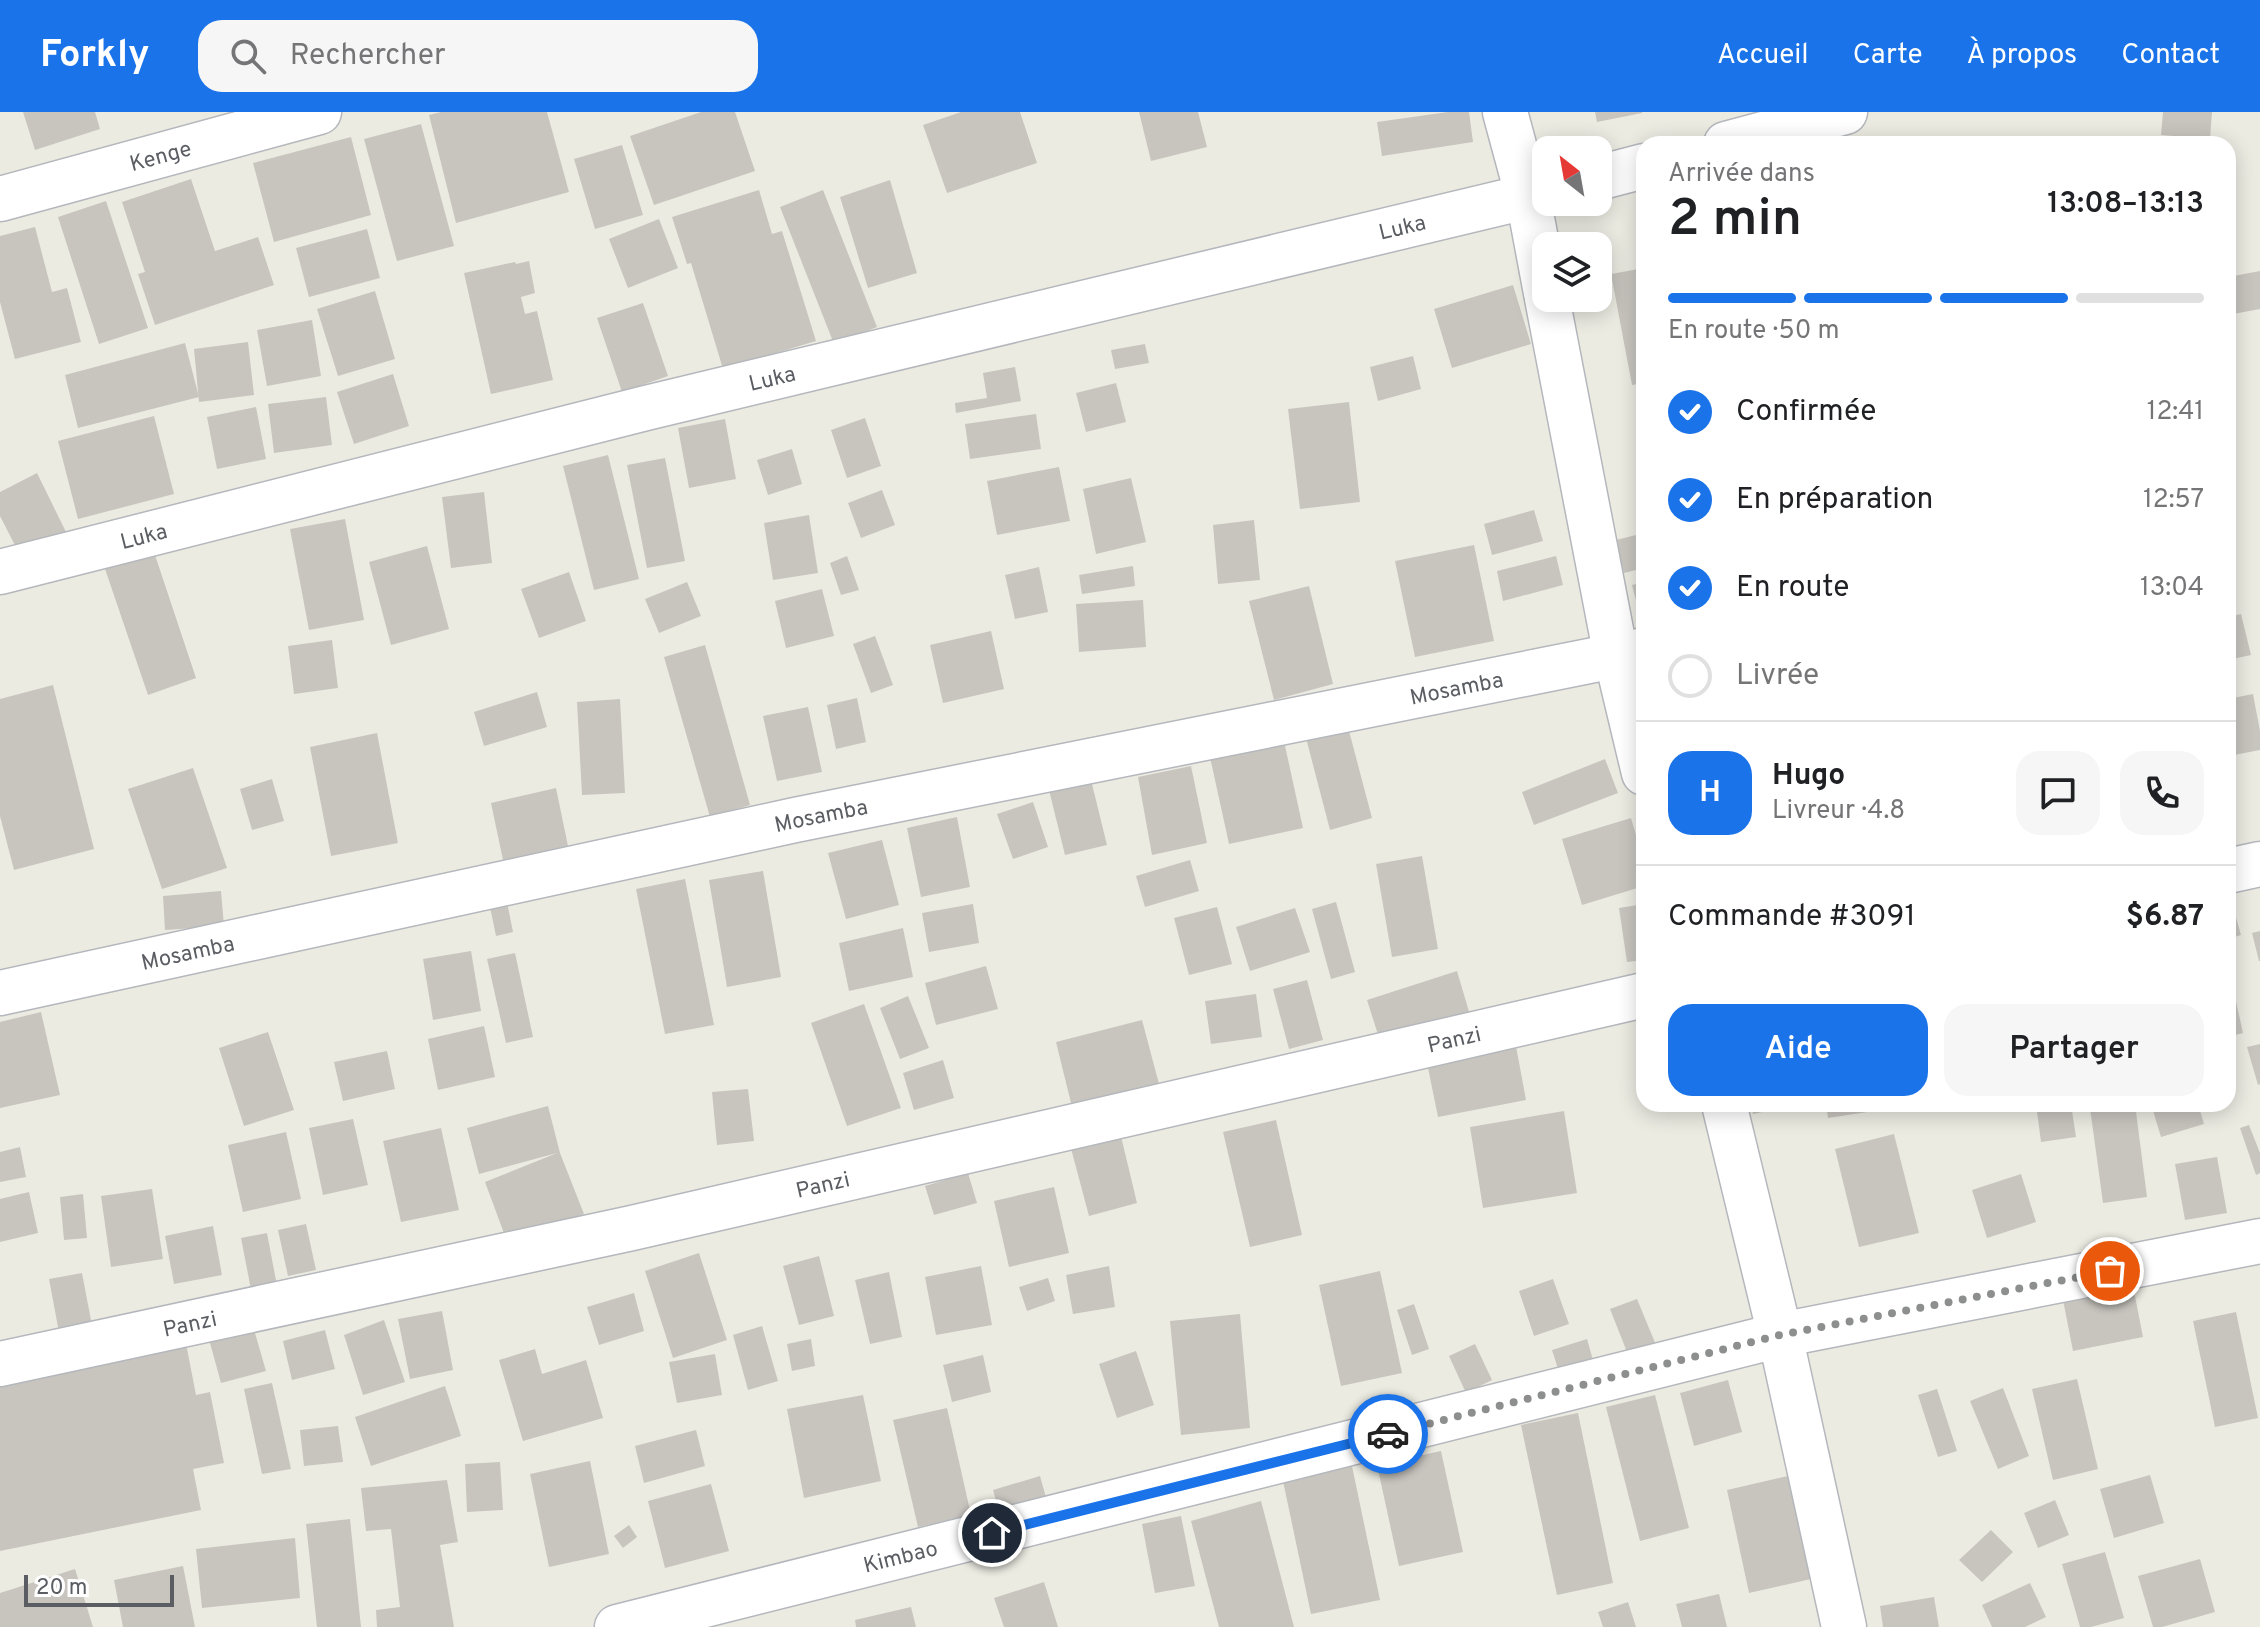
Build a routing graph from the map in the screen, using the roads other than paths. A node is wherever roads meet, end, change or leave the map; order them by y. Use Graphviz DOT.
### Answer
graph roads {
  1 [pos="319,112"];
  2 [pos="1505,112"];
  3 [pos="1845,112"];
  4 [pos="1756,136"];
  5 [pos="1636,168"];
  6 [pos="1612,174"];
  7 [pos="1532,182"];
  8 [pos="1532,196"];
  9 [pos="0,199"];
  10 [pos="1550,312"];
  11 [pos="0,572"];
  12 [pos="1630,653"];
  13 [pos="1636,704"];
  14 [pos="2260,864"];
  15 [pos="2236,869"];
  16 [pos="0,993"];
  17 [pos="1636,997"];
  18 [pos="1726,1112"];
  19 [pos="2260,1241"];
  20 [pos="1780,1335"];
  21 [pos="0,1364"];
  22 [pos="617,1627"];
  23 [pos="1844,1627"];
  1 -- 9 [label="street, Kenge"];
  2 -- 7 [label="street"];
  3 -- 4 [label="street"];
  5 -- 6 [label="street"];
  8 -- 11 [label="street, Luka"];
  10 -- 12 [label="street"];
  12 -- 13 [label="street"];
  12 -- 16 [label="street, Mosamba"];
  14 -- 15 [label="street"];
  17 -- 21 [label="street, Panzi"];
  18 -- 20 [label="street"];
  19 -- 20 [label="street, Kimbao"];
  20 -- 22 [label="street, Kimbao"];
  20 -- 23 [label="street"];
}
